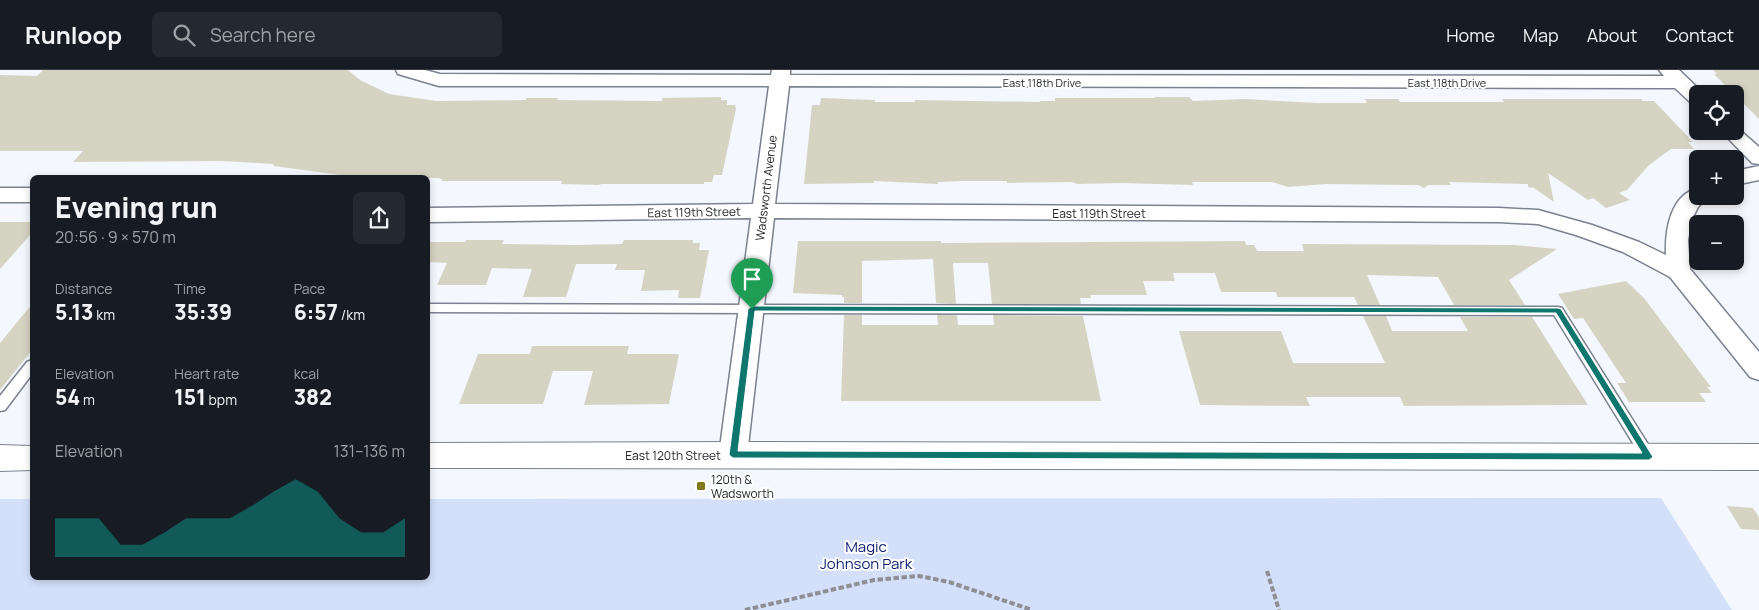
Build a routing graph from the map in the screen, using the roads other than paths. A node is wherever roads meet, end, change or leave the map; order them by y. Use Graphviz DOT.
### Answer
graph roads {
  1 [pos="404,70"];
  2 [pos="780,76"];
  3 [pos="1674,76"];
  4 [pos="1689,90"];
  5 [pos="1740,140"];
  6 [pos="1759,158"];
  7 [pos="1759,173"];
  8 [pos="1744,176"];
  9 [pos="30,195"];
  10 [pos="1,196"];
  11 [pos="1689,201"];
  12 [pos="764,211"];
  13 [pos="430,215"];
  14 [pos="1678,271"];
  15 [pos="430,308"];
  16 [pos="752,309"];
  17 [pos="30,368"];
  18 [pos="1759,370"];
  19 [pos="0,406"];
  20 [pos="733,455"];
  21 [pos="430,456"];
  22 [pos="1649,457"];
  23 [pos="1759,457"];
  24 [pos="0,458"];
  25 [pos="30,458"];
  1 -- 2 [label="street, East 118th Drive"];
  2 -- 3 [label="street, East 118th Drive"];
  2 -- 12 [label="street, Wadsworth Avenue"];
  3 -- 4 [label="street"];
  5 -- 6 [label="street"];
  7 -- 8 [label="street"];
  9 -- 10 [label="street"];
  11 -- 14 [label="street"];
  12 -- 13 [label="street, East 119th Street"];
  12 -- 14 [label="street, East 119th Street"];
  12 -- 16 [label="street, Wadsworth Avenue"];
  14 -- 18 [label="street"];
  15 -- 16 [label="lane"];
  16 -- 20 [label="street, Wadsworth Avenue"];
  16 -- 22 [label="lane"];
  17 -- 19 [label="lane"];
  20 -- 21 [label="street, East 120th Street"];
  20 -- 22 [label="street, East 120th Street"];
  22 -- 23 [label="street, East 120th Street"];
  24 -- 25 [label="street"];
}
